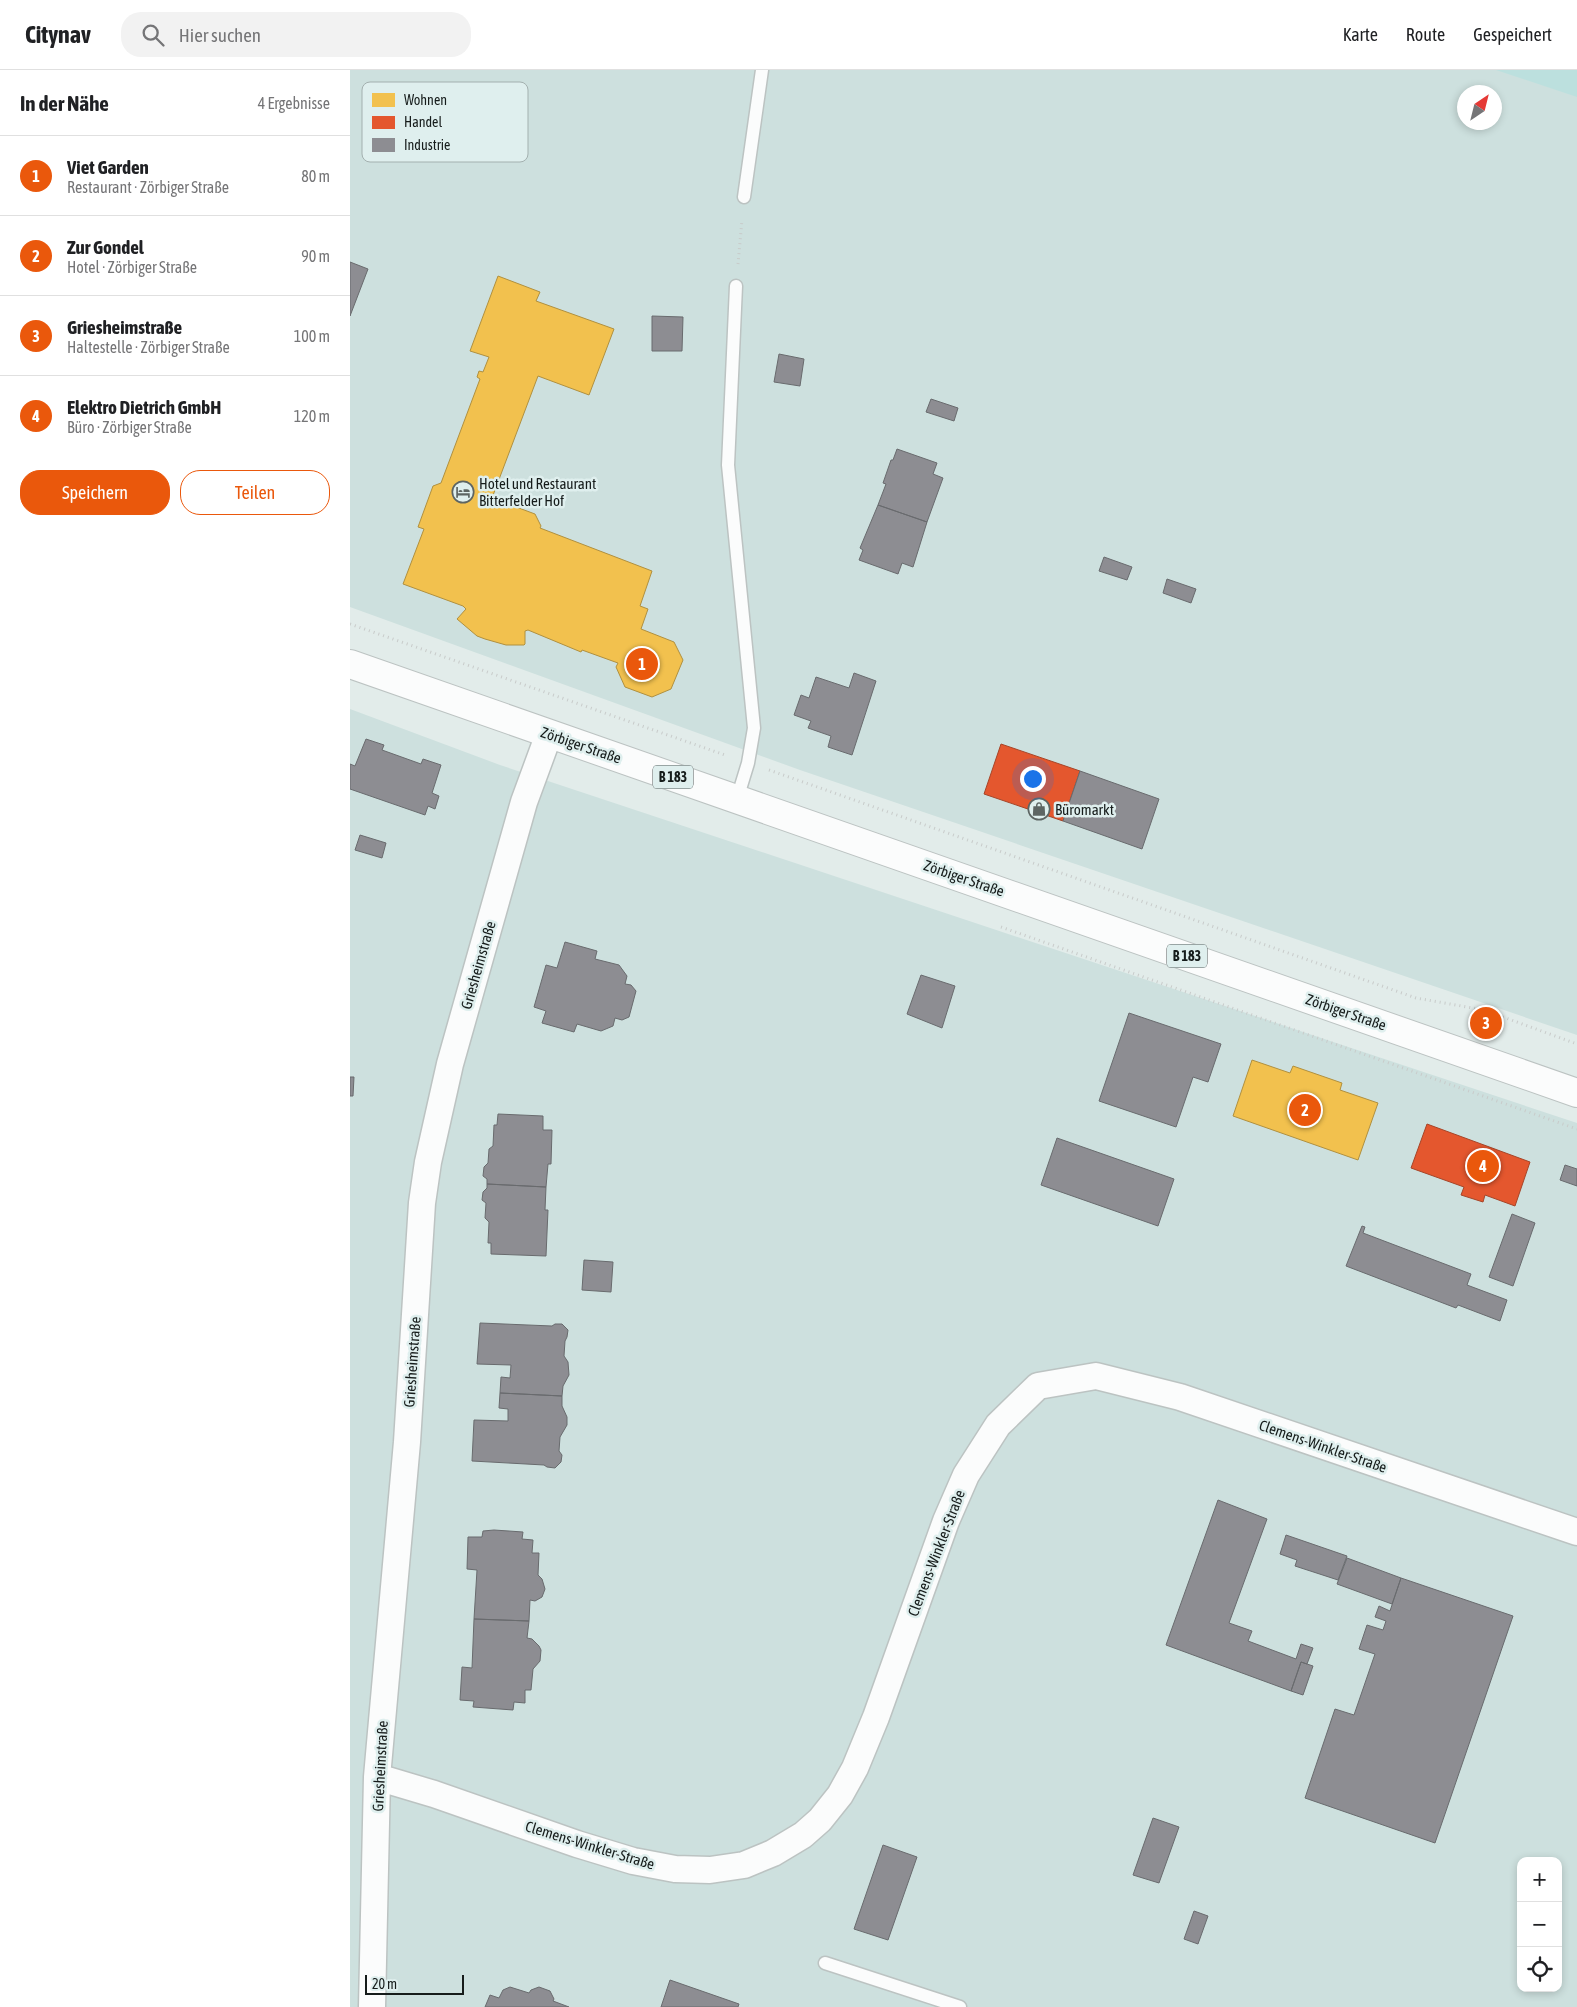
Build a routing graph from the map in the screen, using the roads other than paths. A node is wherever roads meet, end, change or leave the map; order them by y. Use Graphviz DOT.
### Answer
graph roads {
  1 [pos="762,70"];
  2 [pos="744,197"];
  3 [pos="736,286"];
  4 [pos="350,664"];
  5 [pos="549,734"];
  6 [pos="736,799"];
  7 [pos="1577,1093"];
  8 [pos="1577,1532"];
  9 [pos="377,1777"];
  10 [pos="825,1962"];
  11 [pos="372,2007"];
  12 [pos="960,2007"];
  1 -- 2 [label="lane"];
  3 -- 6 [label="lane"];
  4 -- 5 [label="main road, Zörbiger Straße / B 183"];
  5 -- 6 [label="main road, Zörbiger Straße / B 183"];
  5 -- 9 [label="street, Griesheimstraße"];
  6 -- 7 [label="main road, Zörbiger Straße / B 183"];
  8 -- 9 [label="street, Clemens-Winkler-Straße"];
  9 -- 11 [label="street, Griesheimstraße"];
  10 -- 12 [label="lane"];
}
